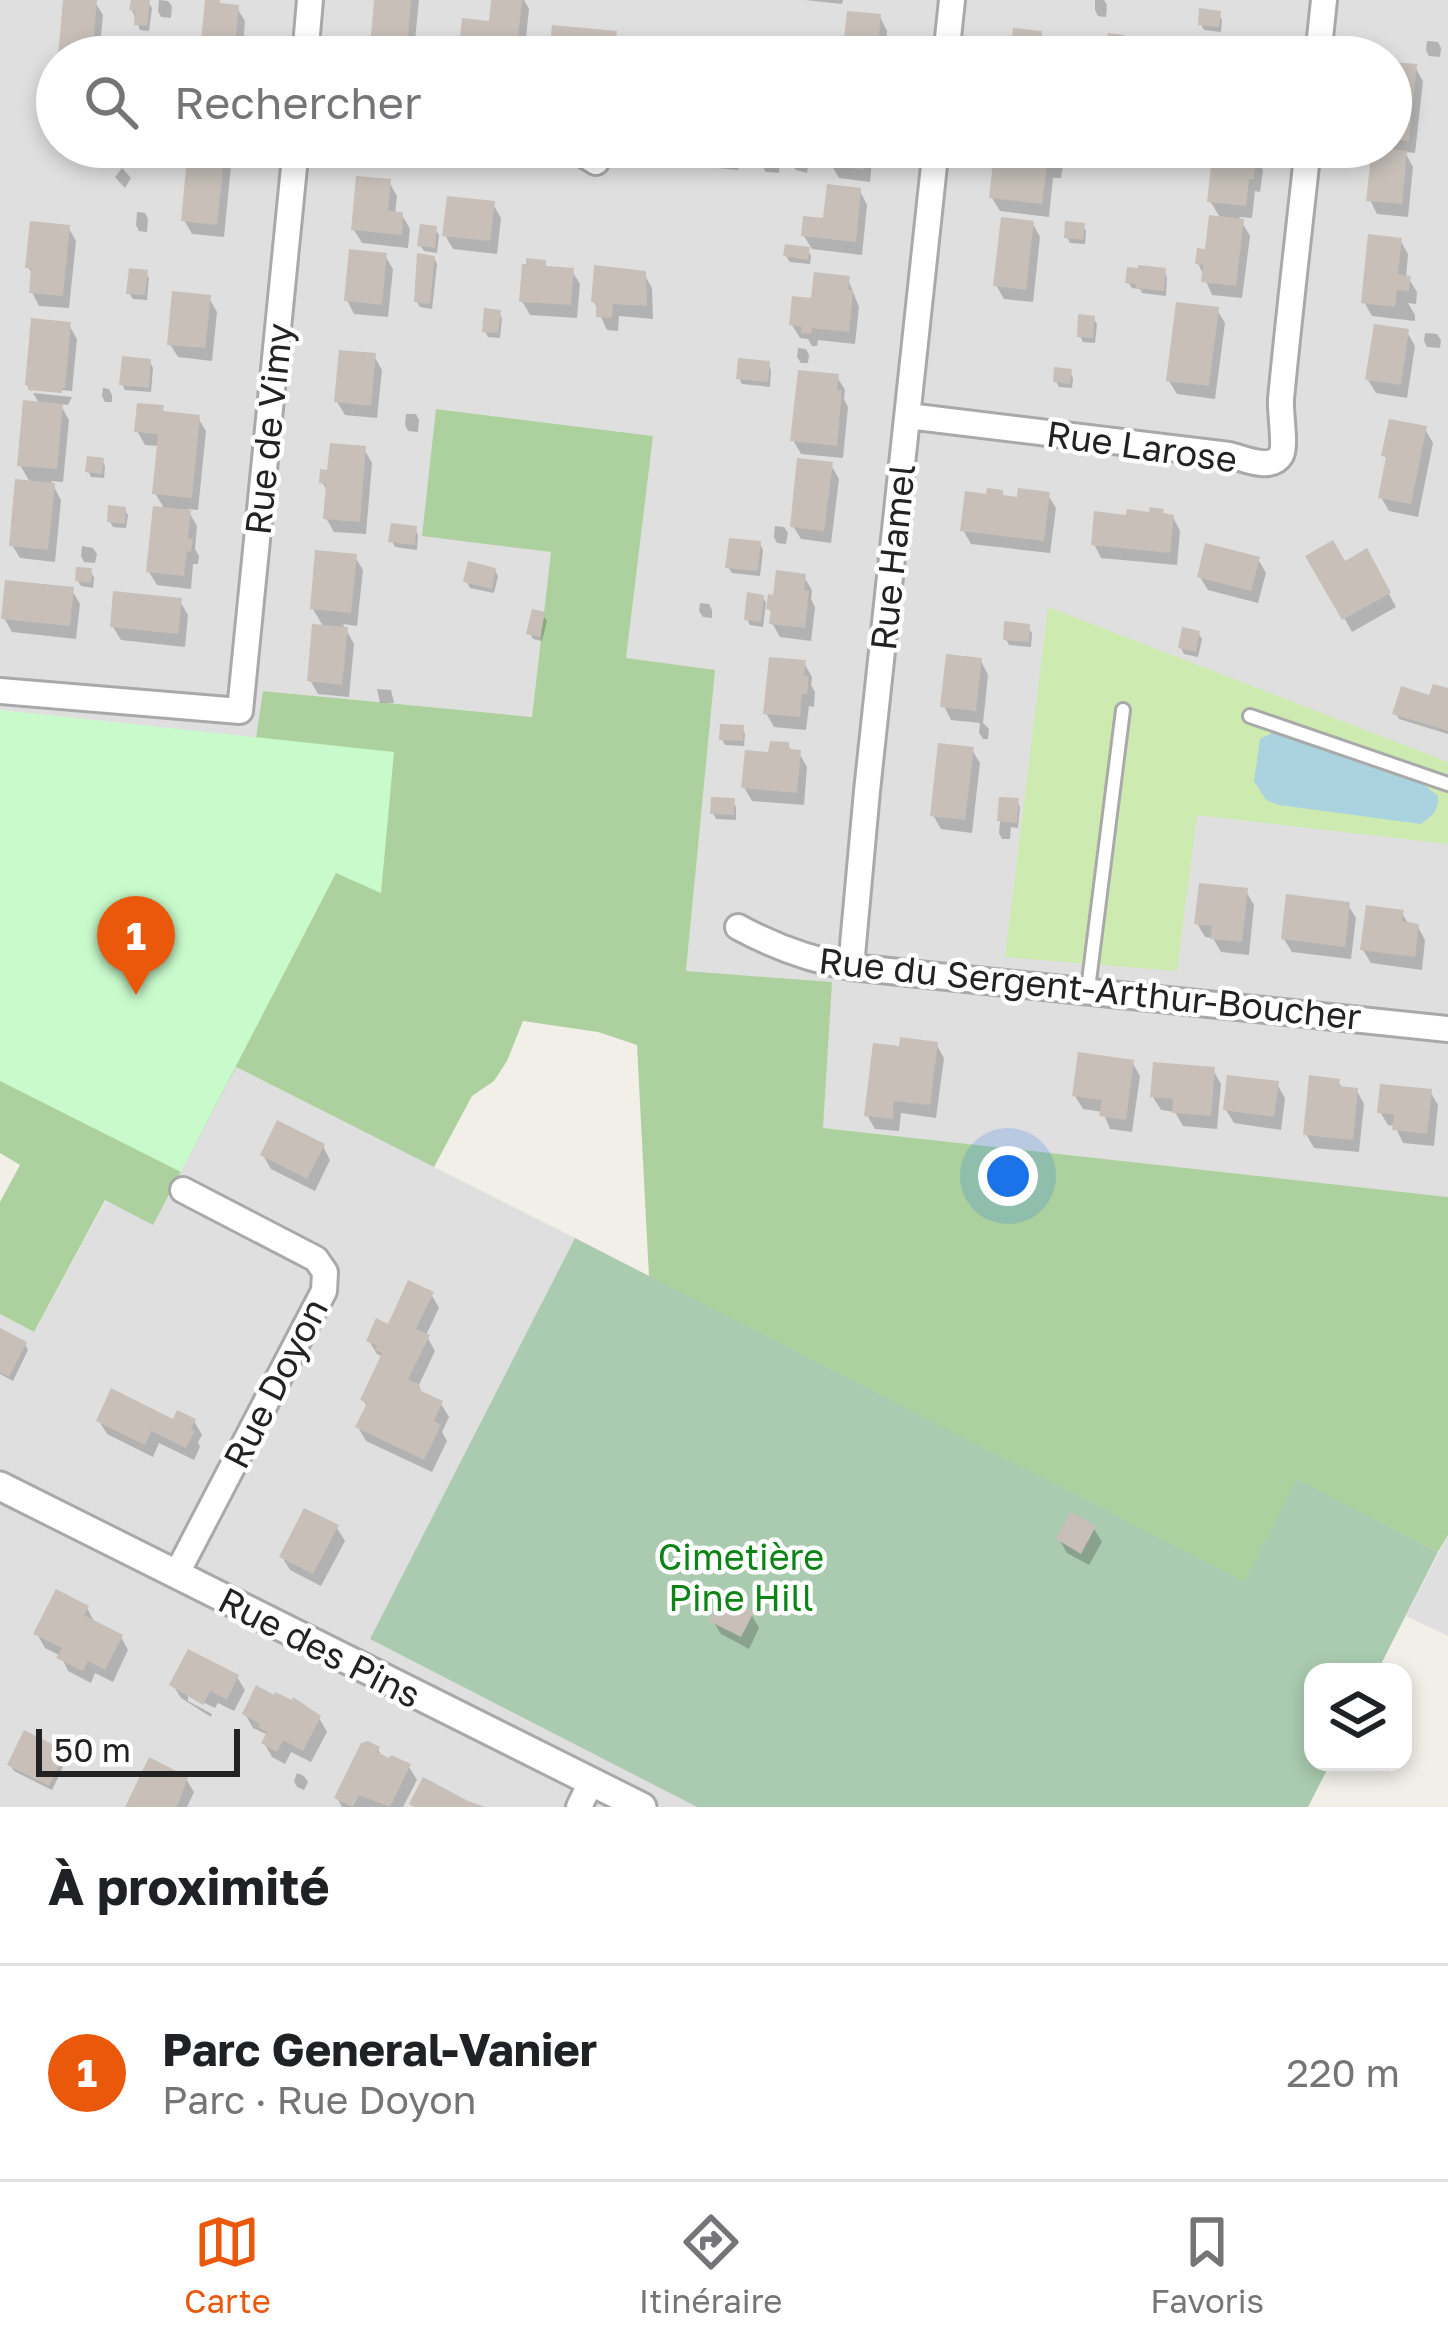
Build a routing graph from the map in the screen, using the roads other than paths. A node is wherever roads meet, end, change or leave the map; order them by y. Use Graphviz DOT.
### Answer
graph roads {
  1 [pos="310,0"];
  2 [pos="952,0"];
  3 [pos="1324,0"];
  4 [pos="306,36"];
  5 [pos="948,36"];
  6 [pos="1320,36"];
  7 [pos="294,168"];
  8 [pos="934,168"];
  9 [pos="1306,168"];
  10 [pos="908,416"];
  11 [pos="0,691"];
  12 [pos="1123,710"];
  13 [pos="1250,716"];
  14 [pos="1448,784"];
  15 [pos="738,927"];
  16 [pos="851,967"];
  17 [pos="1088,989"];
  18 [pos="1448,1029"];
  19 [pos="183,1190"];
  20 [pos="0,1486"];
  21 [pos="176,1574"];
  22 [pos="585,1795"];
  23 [pos="641,1807"];
  1 -- 4 [label="street"];
  2 -- 5 [label="street"];
  3 -- 6 [label="street"];
  7 -- 11 [label="street, Rue de Vimy"];
  8 -- 10 [label="street, Rue Hamel"];
  9 -- 10 [label="street, Rue Larose"];
  10 -- 16 [label="street, Rue Hamel"];
  12 -- 17 [label="lane"];
  13 -- 14 [label="lane"];
  15 -- 16 [label="street, Rue du Sergent-Arthur-Boucher"];
  16 -- 17 [label="street, Rue du Sergent-Arthur-Boucher"];
  17 -- 18 [label="street, Rue du Sergent-Arthur-Boucher"];
  19 -- 21 [label="street, Rue Doyon"];
  20 -- 21 [label="street, Rue des Pins"];
  21 -- 22 [label="street, Rue des Pins"];
  22 -- 23 [label="street, Rue des Pins"];
}
